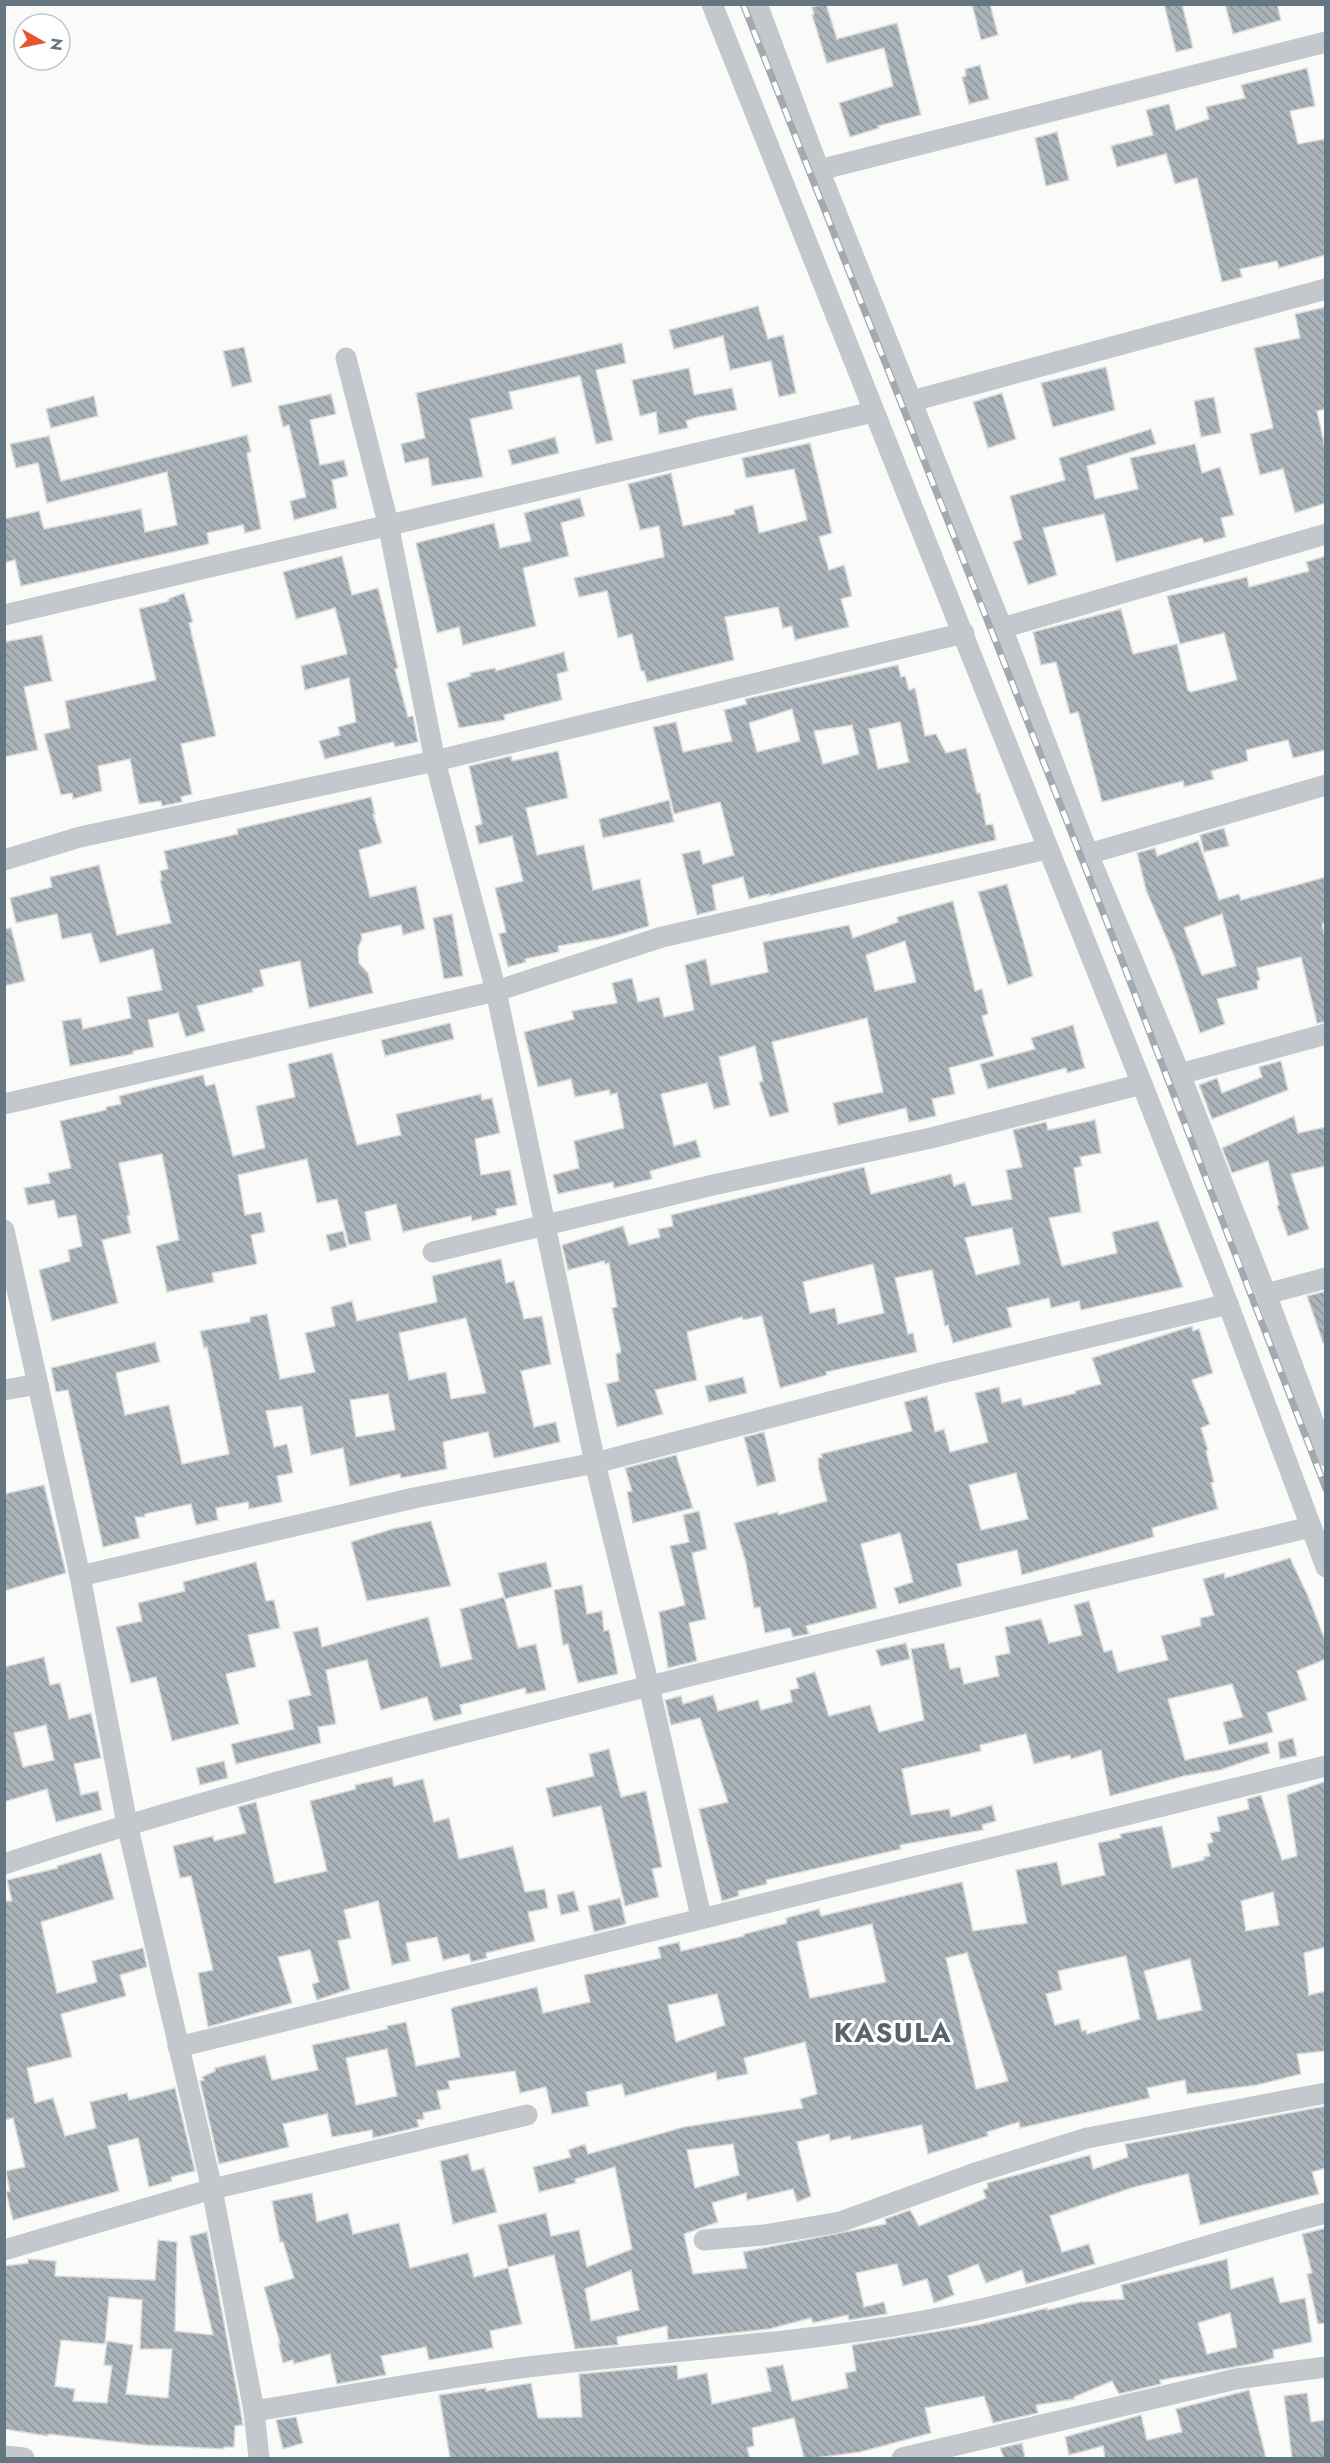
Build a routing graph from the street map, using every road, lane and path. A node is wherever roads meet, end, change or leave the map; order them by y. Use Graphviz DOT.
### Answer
graph roads {
  1 [pos="712,4"];
  2 [pos="757,4"];
  3 [pos="1326,42"];
  4 [pos="819,170"];
  5 [pos="1326,289"];
  6 [pos="346,358"];
  7 [pos="912,401"];
  8 [pos="873,412"];
  9 [pos="388,523"];
  10 [pos="1326,534"];
  11 [pos="4,615"];
  12 [pos="1002,628"];
  13 [pos="963,633"];
  14 [pos="435,761"];
  15 [pos="1326,785"];
  16 [pos="1047,849"];
  17 [pos="1088,854"];
  18 [pos="4,860"];
  19 [pos="496,991"];
  20 [pos="1326,1034"];
  21 [pos="1180,1074"];
  22 [pos="1142,1084"];
  23 [pos="4,1104"];
  24 [pos="546,1227"];
  25 [pos="4,1230"];
  26 [pos="433,1252"];
  27 [pos="1326,1278"];
  28 [pos="1266,1294"];
  29 [pos="1228,1304"];
  30 [pos="38,1384"];
  31 [pos="4,1390"];
  32 [pos="1326,1456"];
  33 [pos="595,1463"];
  34 [pos="1311,1527"];
  35 [pos="1326,1567"];
  36 [pos="80,1576"];
  37 [pos="649,1686"];
  38 [pos="1326,1766"];
  39 [pos="127,1824"];
  40 [pos="4,1864"];
  41 [pos="701,1917"];
  42 [pos="178,2047"];
  43 [pos="1326,2093"];
  44 [pos="527,2115"];
  45 [pos="212,2189"];
  46 [pos="1326,2213"];
  47 [pos="704,2240"];
  48 [pos="4,2250"];
  49 [pos="1326,2367"];
  50 [pos="254,2411"];
  51 [pos="4,2456"];
  52 [pos="24,2458"];
  53 [pos="259,2458"];
  54 [pos="902,2458"];
  1 -- 8 [label="street"];
  2 -- 4 [label="street"];
  3 -- 4 [label="street"];
  4 -- 7 [label="street"];
  5 -- 7 [label="street"];
  6 -- 9 [label="street"];
  7 -- 12 [label="street"];
  8 -- 9 [label="street"];
  8 -- 13 [label="street"];
  9 -- 11 [label="street"];
  9 -- 14 [label="street"];
  10 -- 12 [label="street"];
  12 -- 17 [label="street"];
  13 -- 14 [label="street"];
  13 -- 16 [label="street"];
  14 -- 18 [label="street"];
  14 -- 19 [label="street"];
  15 -- 17 [label="street"];
  16 -- 19 [label="street"];
  16 -- 22 [label="street"];
  17 -- 21 [label="street"];
  19 -- 23 [label="street"];
  19 -- 24 [label="street"];
  20 -- 21 [label="street"];
  21 -- 28 [label="street"];
  22 -- 24 [label="street"];
  22 -- 29 [label="street"];
  24 -- 26 [label="street"];
  24 -- 33 [label="street"];
  25 -- 30 [label="street"];
  27 -- 28 [label="street"];
  28 -- 32 [label="street"];
  29 -- 33 [label="street"];
  29 -- 34 [label="street"];
  30 -- 31 [label="street"];
  30 -- 36 [label="street"];
  33 -- 36 [label="street"];
  33 -- 37 [label="street"];
  34 -- 35 [label="street"];
  34 -- 37 [label="street"];
  36 -- 39 [label="street"];
  37 -- 39 [label="street"];
  37 -- 41 [label="street"];
  38 -- 41 [label="street"];
  39 -- 40 [label="street"];
  39 -- 42 [label="street"];
  41 -- 42 [label="street"];
  42 -- 45 [label="street"];
  43 -- 47 [label="street"];
  44 -- 45 [label="street"];
  45 -- 48 [label="street"];
  45 -- 50 [label="street"];
  46 -- 50 [label="street"];
  49 -- 54 [label="street"];
  50 -- 53 [label="street"];
  51 -- 52 [label="street"];
}
